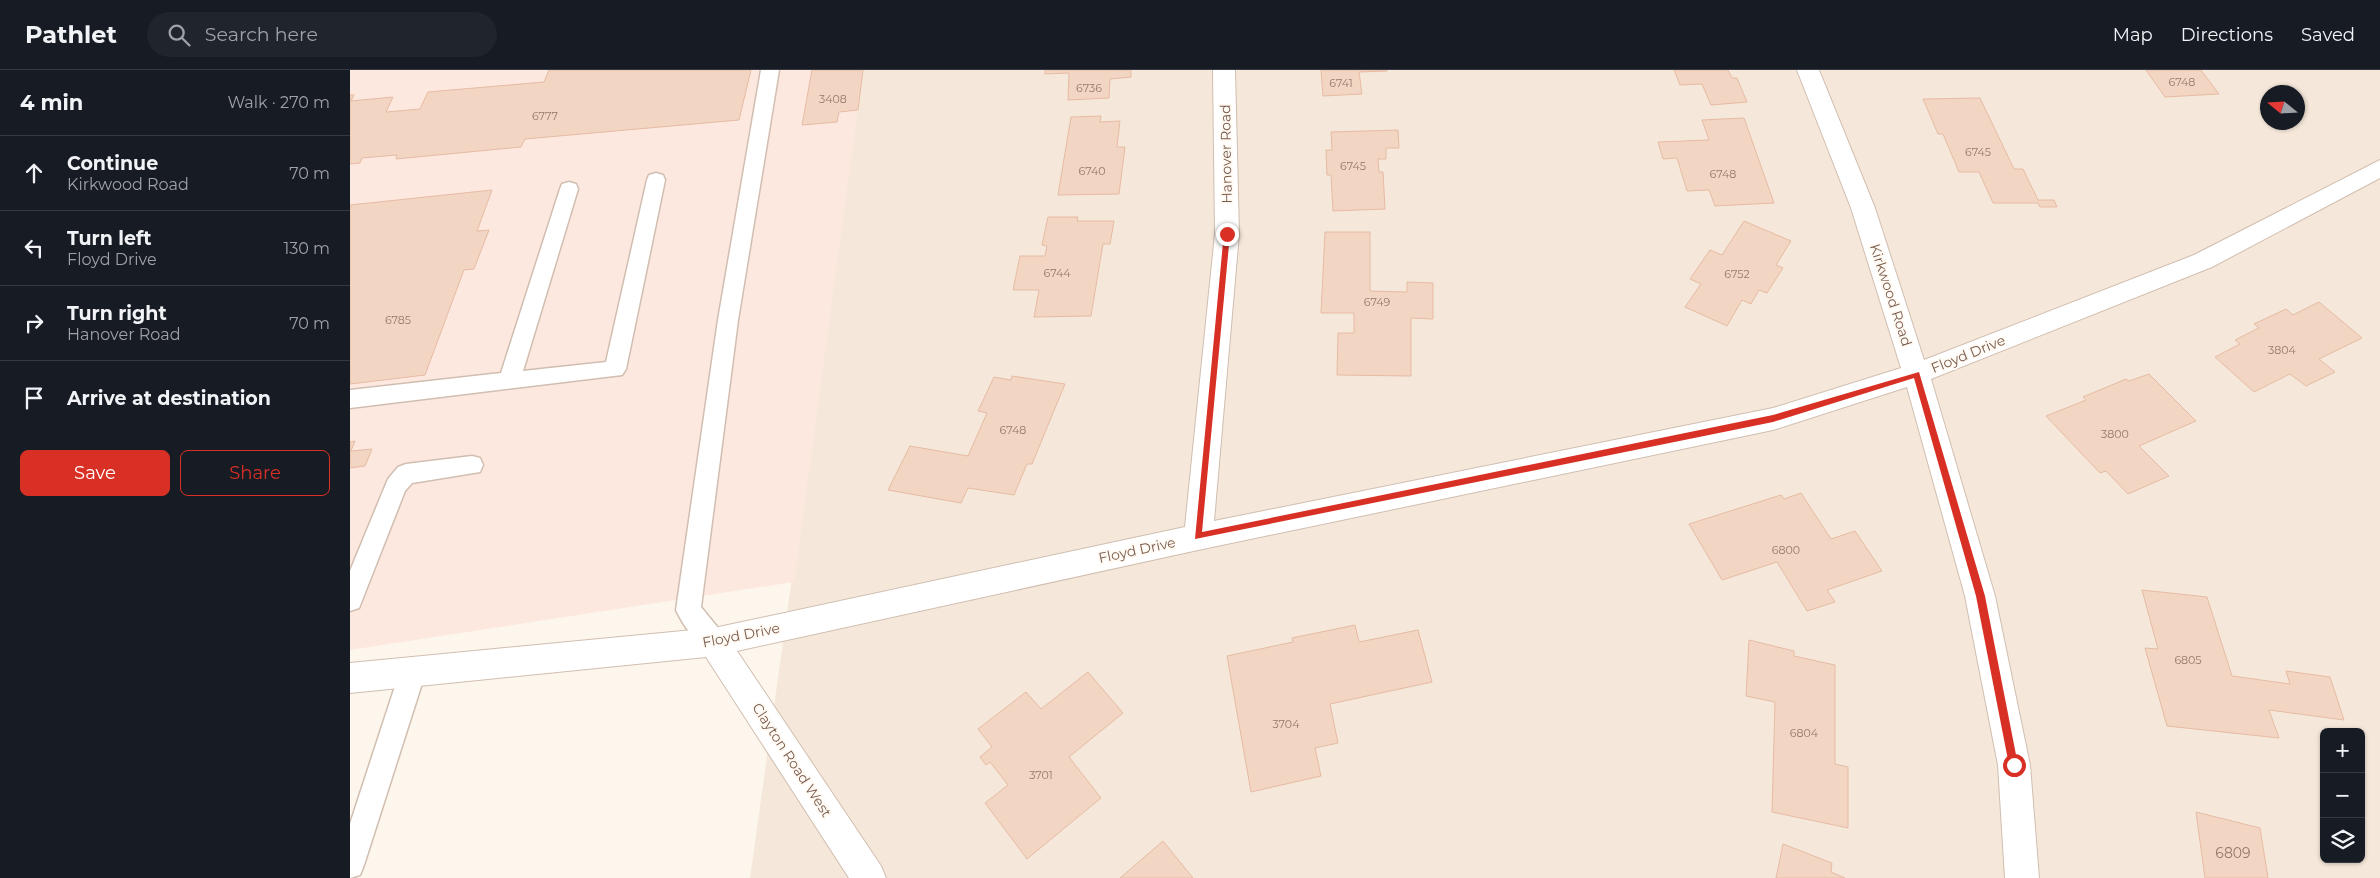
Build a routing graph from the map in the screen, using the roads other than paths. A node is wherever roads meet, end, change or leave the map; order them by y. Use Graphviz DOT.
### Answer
graph roads {
  1 [pos="770,70"];
  2 [pos="1224,70"];
  3 [pos="1808,70"];
  4 [pos="2380,168"];
  5 [pos="656,180"];
  6 [pos="569,190"];
  7 [pos="1916,374"];
  8 [pos="509,381"];
  9 [pos="350,399"];
  10 [pos="472,465"];
  11 [pos="1198,537"];
  12 [pos="350,600"];
  13 [pos="714,642"];
  14 [pos="413,671"];
  15 [pos="350,678"];
  16 [pos="350,865"];
  17 [pos="869,878"];
  18 [pos="2022,878"];
  1 -- 13 [label="lane"];
  2 -- 11 [label="street, Hanover Road"];
  3 -- 7 [label="street, Kirkwood Road"];
  4 -- 7 [label="street, Floyd Drive"];
  5 -- 8 [label="lane"];
  6 -- 8 [label="lane"];
  7 -- 11 [label="street, Floyd Drive"];
  7 -- 18 [label="street, Kirkwood Road"];
  8 -- 9 [label="lane"];
  10 -- 12 [label="lane"];
  11 -- 13 [label="street, Floyd Drive"];
  13 -- 14 [label="street, Floyd Drive"];
  13 -- 17 [label="street, Clayton Road West"];
  14 -- 15 [label="street, Floyd Drive"];
  14 -- 16 [label="lane"];
}
